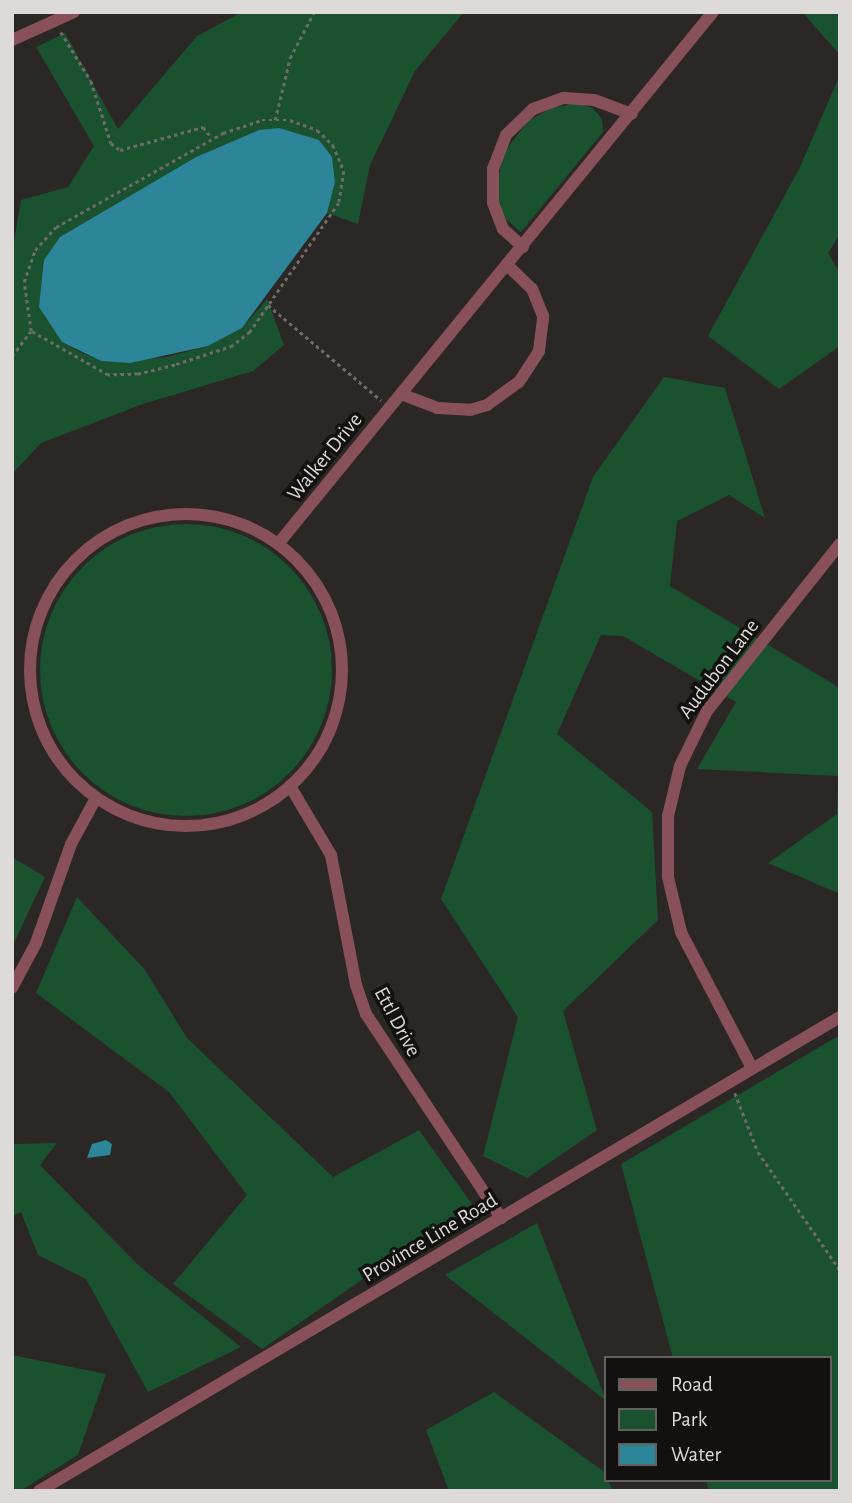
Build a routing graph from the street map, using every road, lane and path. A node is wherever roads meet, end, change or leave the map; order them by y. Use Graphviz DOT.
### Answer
graph roads {
  1 [pos="74,12"];
  2 [pos="314,12"];
  3 [pos="713,12"];
  4 [pos="55,22"];
  5 [pos="12,40"];
  6 [pos="632,114"];
  7 [pos="275,120"];
  8 [pos="212,138"];
  9 [pos="523,247"];
  10 [pos="507,265"];
  11 [pos="268,305"];
  12 [pos="31,331"];
  13 [pos="12,356"];
  14 [pos="401,394"];
  15 [pos="390,408"];
  16 [pos="278,544"];
  17 [pos="840,544"];
  18 [pos="290,786"];
  19 [pos="96,798"];
  20 [pos="12,988"];
  21 [pos="840,1017"];
  22 [pos="752,1068"];
  23 [pos="730,1081"];
  24 [pos="500,1218"];
  25 [pos="840,1270"];
  26 [pos="39,1491"];
  1 -- 4 [label="street"];
  2 -- 7 [label="path"];
  3 -- 6 [label="street, Walker Drive"];
  4 -- 5 [label="street"];
  4 -- 8 [label="path"];
  6 -- 9 [label="street, Walker Drive"];
  6 -- 9 [label="street"];
  7 -- 8 [label="path"];
  7 -- 11 [label="path"];
  8 -- 12 [label="path"];
  9 -- 10 [label="street, Walker Drive"];
  10 -- 14 [label="street, Walker Drive"];
  10 -- 14 [label="street"];
  11 -- 12 [label="path"];
  11 -- 15 [label="path"];
  12 -- 13 [label="path"];
  14 -- 15 [label="street, Walker Drive"];
  15 -- 16 [label="street, Walker Drive"];
  16 -- 18 [label="street"];
  16 -- 19 [label="street"];
  17 -- 22 [label="street, Audubon Lane"];
  18 -- 19 [label="street"];
  18 -- 24 [label="street, Ettl Drive"];
  19 -- 20 [label="street"];
  21 -- 22 [label="street, Province Line Road"];
  22 -- 23 [label="street, Province Line Road"];
  23 -- 24 [label="street, Province Line Road"];
  23 -- 25 [label="path"];
  24 -- 26 [label="street, Province Line Road"];
}
